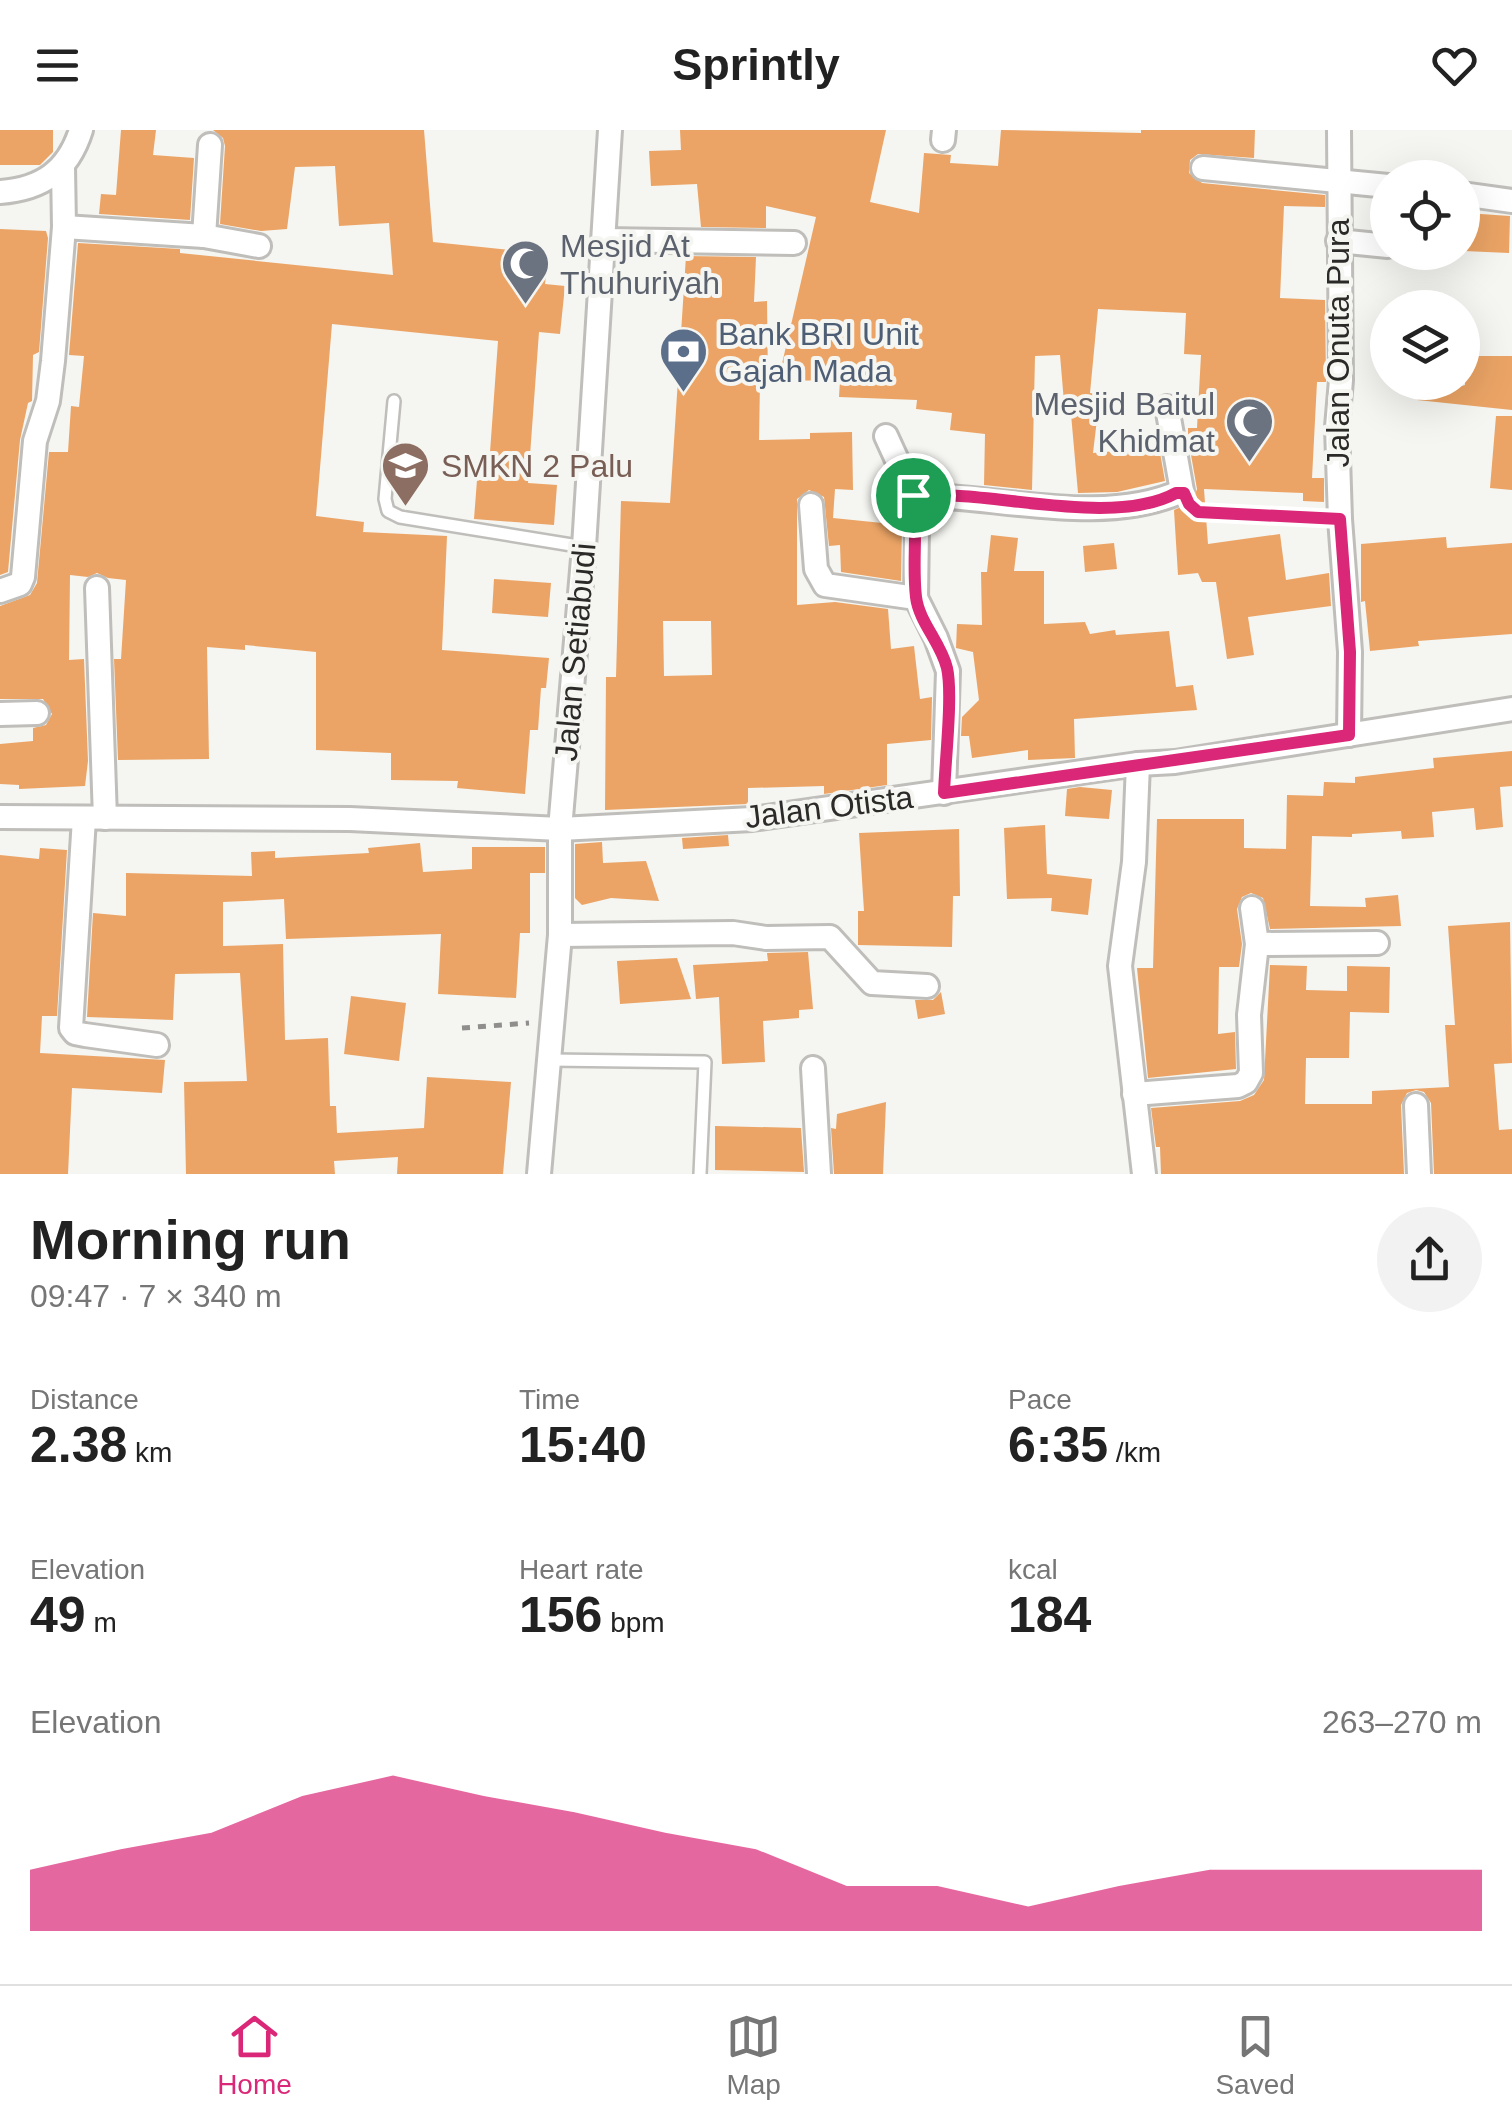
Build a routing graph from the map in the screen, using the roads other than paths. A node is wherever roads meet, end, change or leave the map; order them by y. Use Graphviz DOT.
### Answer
graph roads {
  1 [pos="82,130"];
  2 [pos="610,130"];
  3 [pos="1339,130"];
  4 [pos="210,145"];
  5 [pos="63,167"];
  6 [pos="1203,168"];
  7 [pos="1338,182"];
  8 [pos="1370,185"];
  9 [pos="0,192"];
  10 [pos="1480,197"];
  11 [pos="1512,201"];
  12 [pos="64,227"];
  13 [pos="204,236"];
  14 [pos="604,240"];
  15 [pos="1338,241"];
  16 [pos="794,243"];
  17 [pos="1370,244"];
  18 [pos="260,246"];
  19 [pos="394,401"];
  20 [pos="1167,408"];
  21 [pos="886,436"];
  22 [pos="913,495"];
  23 [pos="811,506"];
  24 [pos="584,547"];
  25 [pos="96,588"];
  26 [pos="0,590"];
  27 [pos="916,598"];
  28 [pos="1512,709"];
  29 [pos="37,713"];
  30 [pos="0,714"];
  31 [pos="1349,735"];
  32 [pos="1138,764"];
  33 [pos="944,793"];
  34 [pos="0,817"];
  35 [pos="94,818"];
  36 [pos="560,829"];
  37 [pos="1252,908"];
  38 [pos="560,935"];
  39 [pos="1377,943"];
  40 [pos="1257,944"];
  41 [pos="927,986"];
  42 [pos="157,1045"];
  43 [pos="550,1060"];
  44 [pos="812,1068"];
  45 [pos="1134,1094"];
  46 [pos="1416,1105"];
  47 [pos="539,1174"];
  48 [pos="700,1174"];
  49 [pos="818,1174"];
  50 [pos="1144,1174"];
  51 [pos="1420,1174"];
  1 -- 5 [label="street"];
  2 -- 14 [label="street, Jalan Setiabudi"];
  3 -- 7 [label="street, Jalan Onuta Pura"];
  4 -- 13 [label="street"];
  5 -- 9 [label="street"];
  5 -- 12 [label="street"];
  6 -- 7 [label="street"];
  7 -- 8 [label="street"];
  7 -- 15 [label="street, Jalan Onuta Pura"];
  10 -- 11 [label="street"];
  12 -- 13 [label="street"];
  12 -- 26 [label="street"];
  13 -- 18 [label="street"];
  14 -- 16 [label="street"];
  14 -- 24 [label="street, Jalan Setiabudi"];
  15 -- 17 [label="street"];
  15 -- 31 [label="street, Jalan Onuta Pura"];
  19 -- 24 [label="lane"];
  20 -- 22 [label="street"];
  21 -- 22 [label="street"];
  22 -- 27 [label="street"];
  23 -- 27 [label="street"];
  24 -- 36 [label="street, Jalan Setiabudi"];
  25 -- 35 [label="street"];
  27 -- 33 [label="street"];
  28 -- 31 [label="street, Jalan Otista"];
  29 -- 30 [label="street"];
  31 -- 32 [label="street, Jalan Otista"];
  32 -- 33 [label="street, Jalan Otista"];
  32 -- 45 [label="street"];
  33 -- 36 [label="street, Jalan Otista"];
  34 -- 35 [label="street, Jalan Otista"];
  35 -- 36 [label="street, Jalan Otista"];
  35 -- 42 [label="street"];
  36 -- 38 [label="street, Jalan Setiabudi"];
  37 -- 40 [label="street"];
  38 -- 41 [label="street"];
  38 -- 43 [label="street, Jalan Setiabudi"];
  39 -- 40 [label="street"];
  40 -- 45 [label="street"];
  43 -- 47 [label="street, Jalan Setiabudi"];
  43 -- 48 [label="lane"];
  44 -- 49 [label="street"];
  45 -- 50 [label="street"];
  46 -- 51 [label="street"];
}
